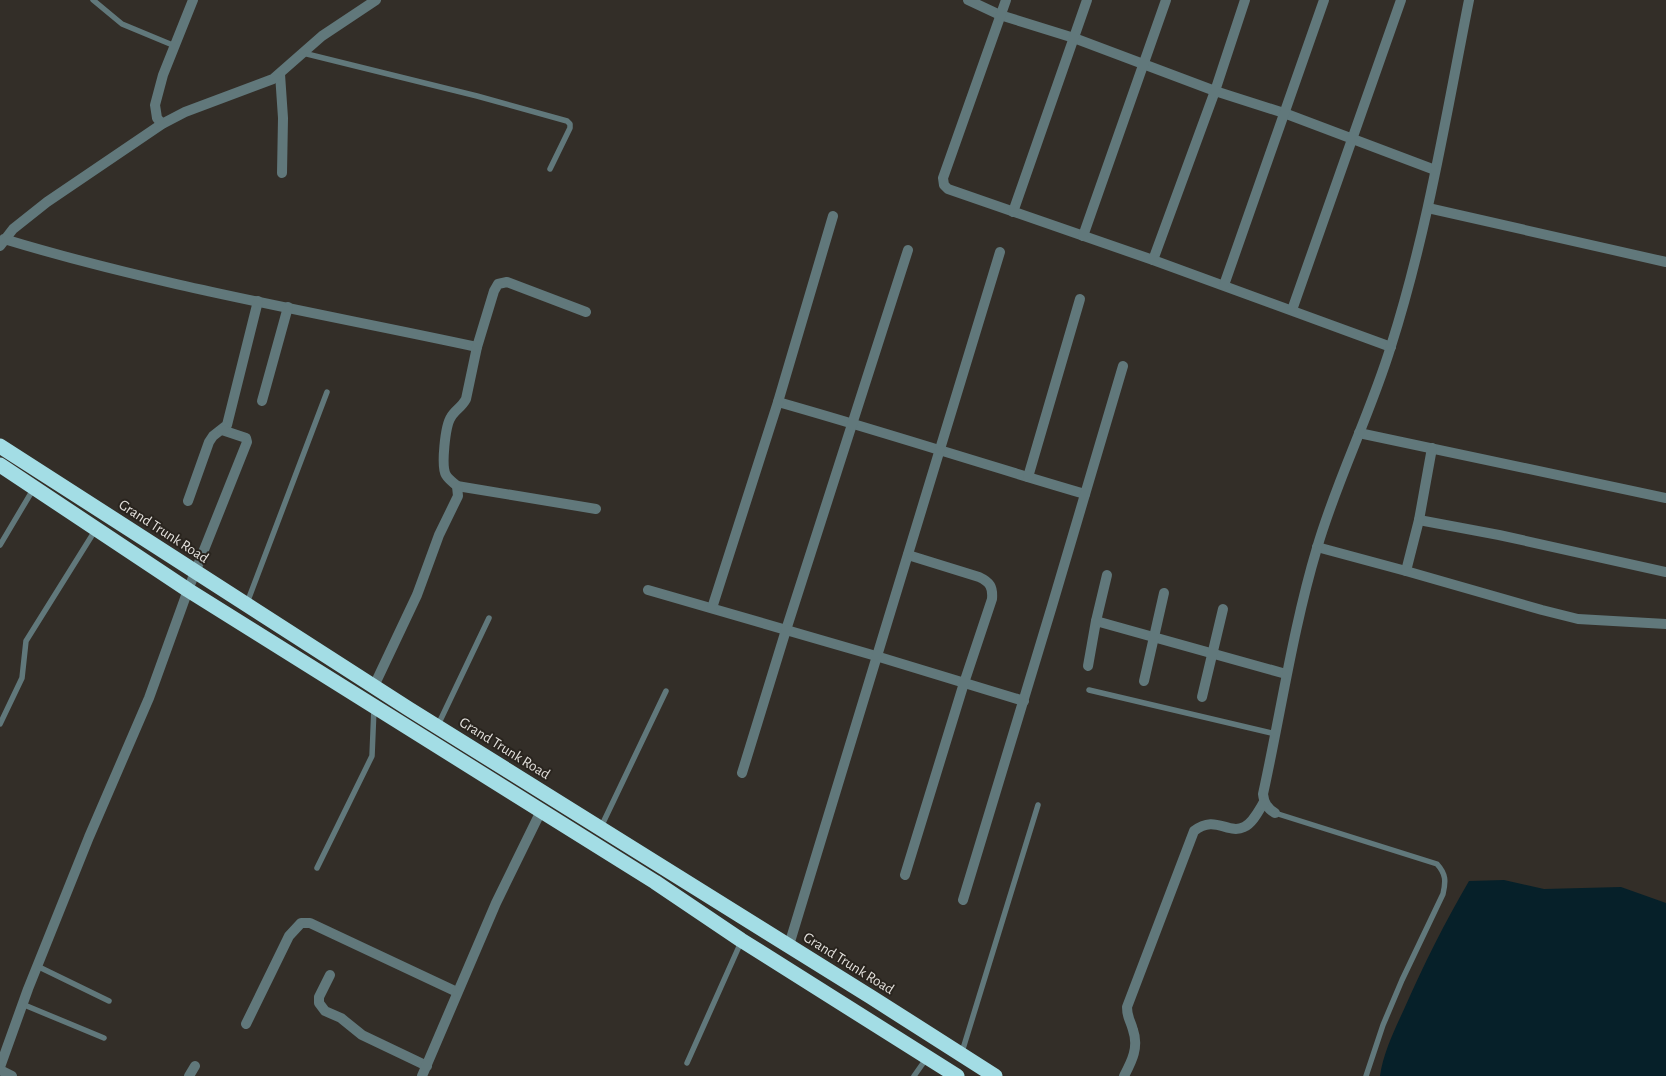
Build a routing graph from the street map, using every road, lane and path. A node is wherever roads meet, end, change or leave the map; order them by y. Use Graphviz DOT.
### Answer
graph roads {
  1 [pos="93,0"];
  2 [pos="193,0"];
  3 [pos="376,0"];
  4 [pos="968,0"];
  5 [pos="1006,0"];
  6 [pos="1087,0"];
  7 [pos="1166,0"];
  8 [pos="1245,0"];
  9 [pos="1324,0"];
  10 [pos="1401,0"];
  11 [pos="1469,0"];
  12 [pos="1000,15"];
  13 [pos="1074,38"];
  14 [pos="175,46"];
  15 [pos="303,53"];
  16 [pos="1143,64"];
  17 [pos="280,74"];
  18 [pos="1215,91"];
  19 [pos="1284,113"];
  20 [pos="162,124"];
  21 [pos="1352,140"];
  22 [pos="550,169"];
  23 [pos="1435,170"];
  24 [pos="282,173"];
  25 [pos="1428,208"];
  26 [pos="1013,212"];
  27 [pos="833,216"];
  28 [pos="1083,236"];
  29 [pos="2,242"];
  30 [pos="908,250"];
  31 [pos="1000,252"];
  32 [pos="1153,260"];
  33 [pos="1666,262"];
  34 [pos="1224,285"];
  35 [pos="1080,299"];
  36 [pos="258,301"];
  37 [pos="288,307"];
  38 [pos="1292,310"];
  39 [pos="586,312"];
  40 [pos="477,347"];
  41 [pos="1391,347"];
  42 [pos="1123,366"];
  43 [pos="327,392"];
  44 [pos="262,402"];
  45 [pos="778,402"];
  46 [pos="854,423"];
  47 [pos="222,430"];
  48 [pos="1359,433"];
  49 [pos="0,446"];
  50 [pos="1432,448"];
  51 [pos="940,451"];
  52 [pos="0,465"];
  53 [pos="1028,477"];
  54 [pos="457,486"];
  55 [pos="34,488"];
  56 [pos="1085,494"];
  57 [pos="1666,498"];
  58 [pos="188,502"];
  59 [pos="596,509"];
  60 [pos="1419,520"];
  61 [pos="96,529"];
  62 [pos="0,544"];
  63 [pos="1317,547"];
  64 [pos="908,555"];
  65 [pos="1406,571"];
  66 [pos="196,572"];
  67 [pos="1666,572"];
  68 [pos="1107,575"];
  69 [pos="188,590"];
  70 [pos="648,590"];
  71 [pos="1164,593"];
  72 [pos="246,604"];
  73 [pos="712,608"];
  74 [pos="1223,609"];
  75 [pos="489,618"];
  76 [pos="1096,621"];
  77 [pos="1666,624"];
  78 [pos="786,630"];
  79 [pos="1154,638"];
  80 [pos="1213,655"];
  81 [pos="876,656"];
  82 [pos="1088,666"];
  83 [pos="1286,674"];
  84 [pos="1144,681"];
  85 [pos="964,683"];
  86 [pos="374,686"];
  87 [pos="1089,690"];
  88 [pos="666,691"];
  89 [pos="1202,697"];
  90 [pos="1024,701"];
  91 [pos="374,706"];
  92 [pos="0,724"];
  93 [pos="437,726"];
  94 [pos="1276,734"];
  95 [pos="742,773"];
  96 [pos="1264,802"];
  97 [pos="1038,805"];
  98 [pos="541,811"];
  99 [pos="1275,813"];
  100 [pos="600,828"];
  101 [pos="316,868"];
  102 [pos="905,875"];
  103 [pos="963,900"];
  104 [pos="742,940"];
  105 [pos="789,945"];
  106 [pos="37,966"];
  107 [pos="330,975"];
  108 [pos="457,992"];
  109 [pos="109,1001"];
  110 [pos="22,1004"];
  111 [pos="246,1024"];
  112 [pos="104,1038"];
  113 [pos="961,1054"];
  114 [pos="927,1057"];
  115 [pos="687,1063"];
  116 [pos="195,1066"];
  117 [pos="427,1066"];
  118 [pos="0,1068"];
  119 [pos="12,1076"];
  120 [pos="189,1076"];
  121 [pos="422,1076"];
  122 [pos="914,1076"];
  123 [pos="957,1076"];
  124 [pos="995,1076"];
  125 [pos="1124,1076"];
  126 [pos="1366,1076"];
  1 -- 14 [label="lane"];
  2 -- 14 [label="street"];
  3 -- 15 [label="street"];
  4 -- 12 [label="street"];
  5 -- 12 [label="street"];
  6 -- 13 [label="street"];
  7 -- 16 [label="street"];
  8 -- 18 [label="street"];
  9 -- 19 [label="street"];
  10 -- 21 [label="street"];
  11 -- 23 [label="street"];
  12 -- 13 [label="street"];
  12 -- 26 [label="street"];
  13 -- 16 [label="street"];
  13 -- 26 [label="street"];
  14 -- 20 [label="street"];
  15 -- 17 [label="street"];
  15 -- 22 [label="lane"];
  16 -- 18 [label="street"];
  16 -- 28 [label="street"];
  17 -- 20 [label="street"];
  17 -- 24 [label="street"];
  18 -- 19 [label="street"];
  18 -- 32 [label="street"];
  19 -- 21 [label="street"];
  19 -- 34 [label="street"];
  20 -- 29 [label="street"];
  21 -- 23 [label="street"];
  21 -- 38 [label="street"];
  23 -- 25 [label="street"];
  25 -- 33 [label="street"];
  25 -- 41 [label="street"];
  26 -- 28 [label="street"];
  27 -- 45 [label="street"];
  28 -- 32 [label="street"];
  29 -- 36 [label="street"];
  30 -- 46 [label="street"];
  31 -- 51 [label="street"];
  32 -- 34 [label="street"];
  34 -- 38 [label="street"];
  35 -- 53 [label="street"];
  36 -- 37 [label="street"];
  36 -- 47 [label="street"];
  37 -- 40 [label="street"];
  37 -- 44 [label="street"];
  38 -- 41 [label="street"];
  39 -- 40 [label="street"];
  40 -- 54 [label="street"];
  41 -- 48 [label="street"];
  42 -- 56 [label="street"];
  43 -- 72 [label="lane"];
  45 -- 46 [label="street"];
  45 -- 73 [label="street"];
  46 -- 51 [label="street"];
  46 -- 78 [label="street"];
  47 -- 58 [label="street"];
  47 -- 66 [label="street"];
  48 -- 50 [label="street"];
  48 -- 63 [label="street"];
  49 -- 66 [label="highway, Grand Trunk Road"];
  50 -- 57 [label="street"];
  50 -- 60 [label="street"];
  51 -- 53 [label="street"];
  51 -- 64 [label="street"];
  52 -- 55 [label="highway"];
  53 -- 56 [label="street"];
  54 -- 59 [label="street"];
  54 -- 86 [label="street"];
  55 -- 61 [label="highway"];
  55 -- 62 [label="lane"];
  56 -- 90 [label="street"];
  60 -- 65 [label="street"];
  60 -- 67 [label="street"];
  61 -- 69 [label="highway"];
  61 -- 92 [label="lane"];
  63 -- 65 [label="street"];
  63 -- 83 [label="street"];
  64 -- 81 [label="street"];
  64 -- 85 [label="street"];
  65 -- 77 [label="street"];
  66 -- 69 [label="street"];
  66 -- 72 [label="highway, Grand Trunk Road"];
  68 -- 76 [label="street"];
  69 -- 91 [label="highway"];
  69 -- 106 [label="street"];
  70 -- 73 [label="street"];
  71 -- 79 [label="street"];
  72 -- 86 [label="highway, Grand Trunk Road"];
  73 -- 78 [label="street"];
  74 -- 80 [label="street"];
  75 -- 93 [label="lane"];
  76 -- 79 [label="street"];
  76 -- 82 [label="street"];
  78 -- 81 [label="street"];
  78 -- 95 [label="street"];
  79 -- 80 [label="street"];
  79 -- 84 [label="street"];
  80 -- 83 [label="street"];
  80 -- 89 [label="street"];
  81 -- 85 [label="street"];
  81 -- 105 [label="street"];
  83 -- 94 [label="street"];
  85 -- 90 [label="street"];
  85 -- 102 [label="street"];
  86 -- 93 [label="highway, Grand Trunk Road"];
  87 -- 94 [label="lane"];
  88 -- 100 [label="lane"];
  90 -- 103 [label="street"];
  91 -- 98 [label="highway"];
  91 -- 101 [label="lane"];
  93 -- 100 [label="highway, Grand Trunk Road"];
  94 -- 96 [label="street"];
  96 -- 99 [label="street"];
  96 -- 125 [label="street"];
  97 -- 113 [label="lane"];
  98 -- 104 [label="highway"];
  98 -- 108 [label="street"];
  99 -- 126 [label="lane"];
  100 -- 105 [label="highway, Grand Trunk Road"];
  104 -- 114 [label="highway"];
  104 -- 115 [label="lane"];
  105 -- 113 [label="highway, Grand Trunk Road"];
  106 -- 109 [label="lane"];
  106 -- 110 [label="street"];
  107 -- 117 [label="street"];
  108 -- 111 [label="street"];
  108 -- 117 [label="street"];
  110 -- 112 [label="lane"];
  110 -- 118 [label="street"];
  113 -- 124 [label="highway, Grand Trunk Road"];
  114 -- 122 [label="lane"];
  114 -- 123 [label="highway"];
  116 -- 120 [label="street"];
  117 -- 121 [label="street"];
  118 -- 119 [label="street"];
}
